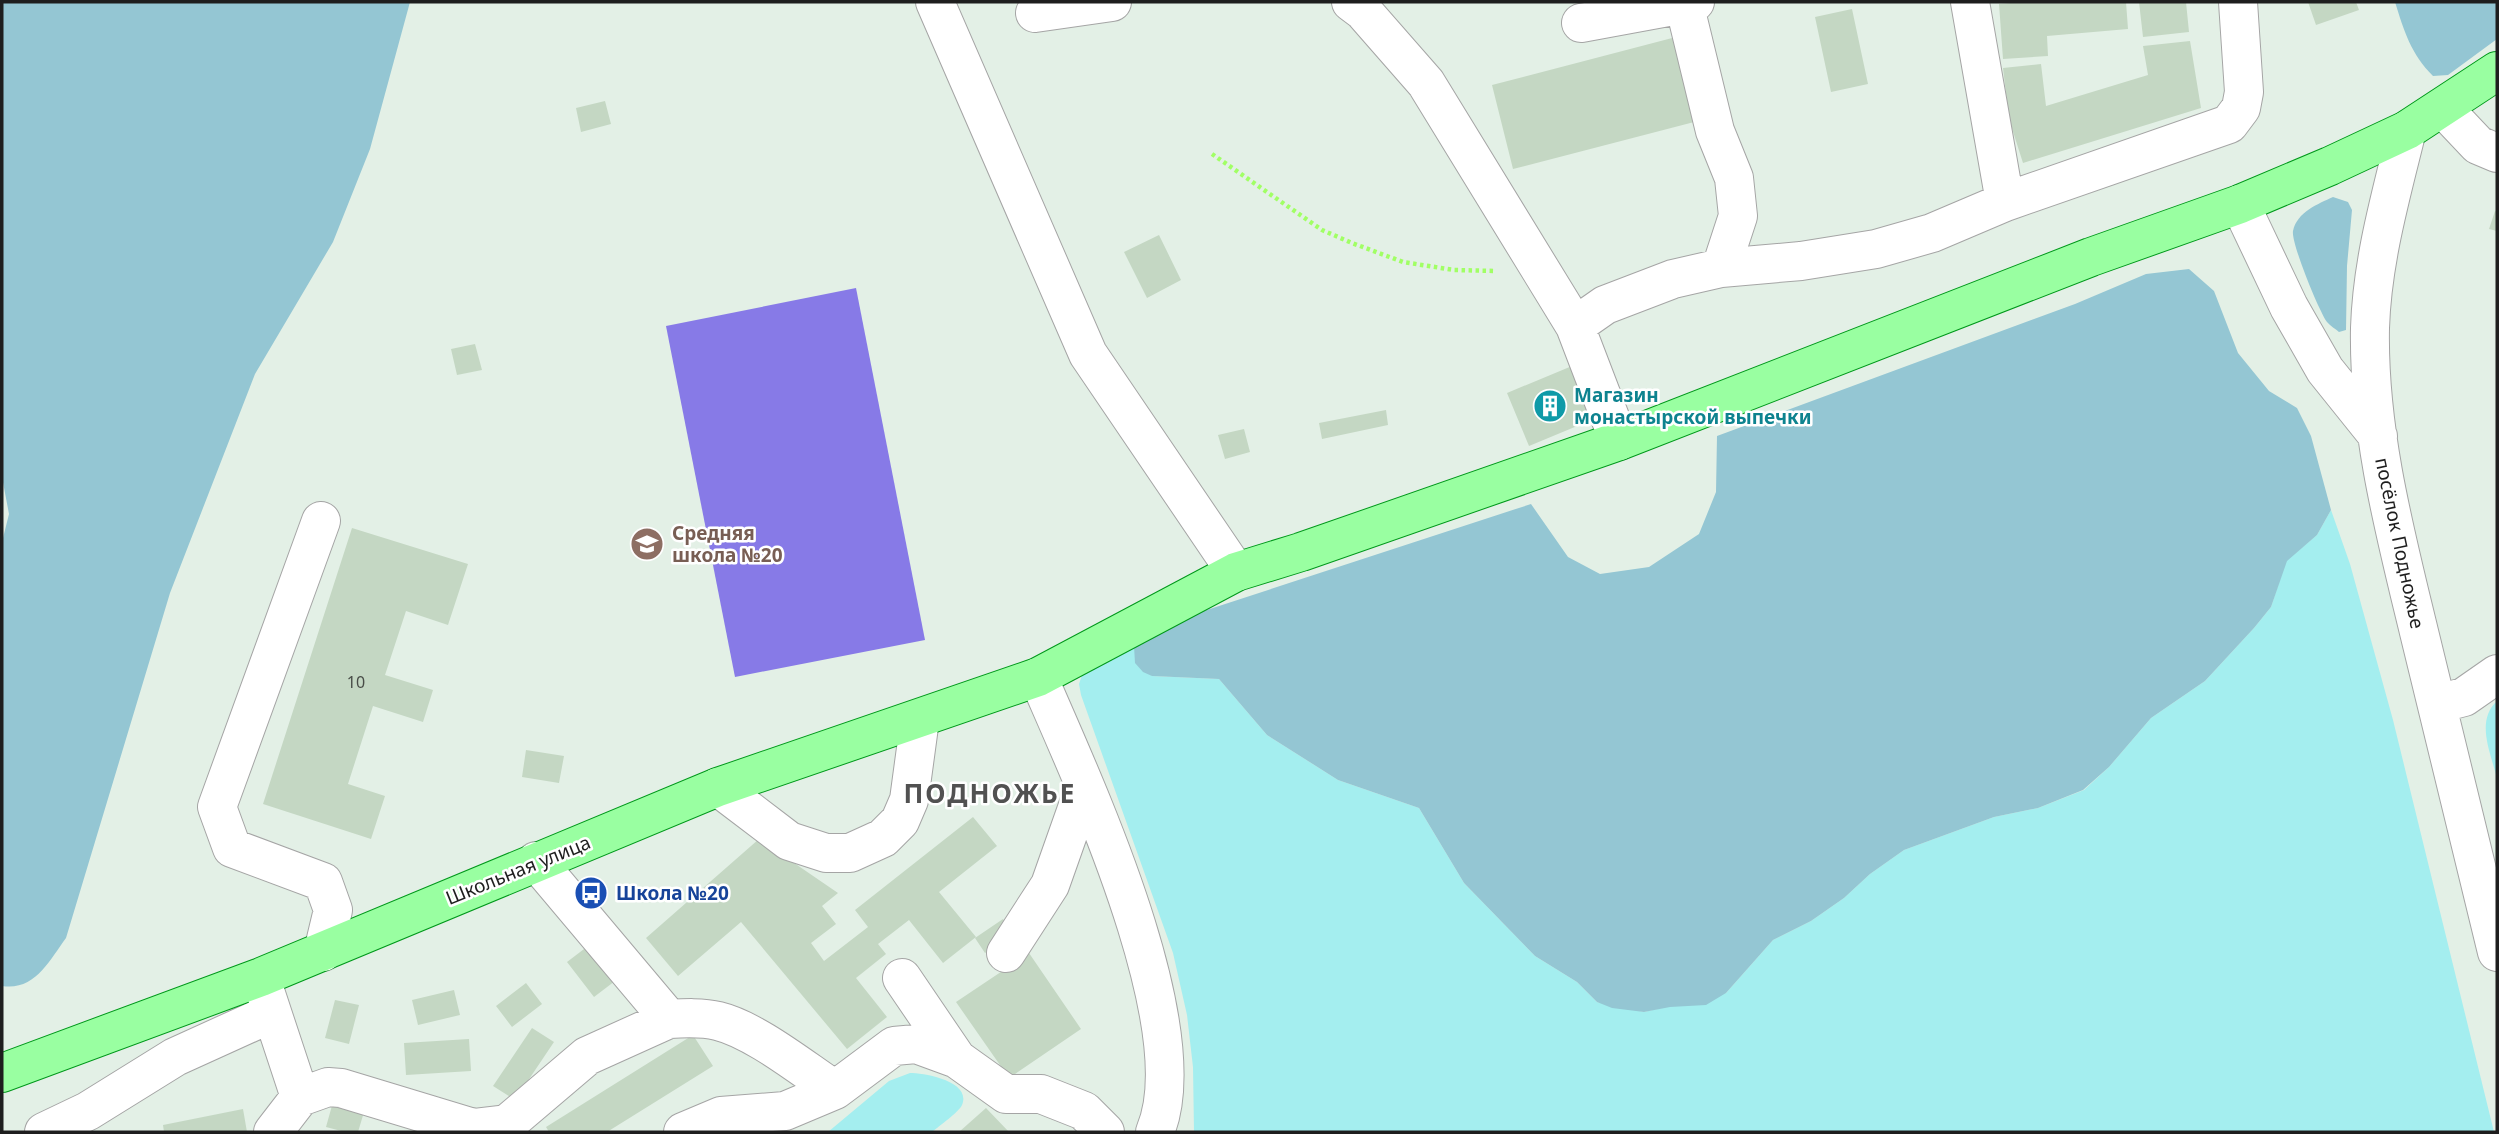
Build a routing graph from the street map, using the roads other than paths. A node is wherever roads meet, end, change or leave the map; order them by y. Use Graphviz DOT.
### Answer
graph roads {
  1 [pos="935,2"];
  2 [pos="1112,2"];
  3 [pos="1351,2"];
  4 [pos="1689,2"];
  5 [pos="1970,2"];
  6 [pos="2238,2"];
  7 [pos="1035,13"];
  8 [pos="1581,23"];
  9 [pos="2497,71"];
  10 [pos="2443,108"];
  11 [pos="2407,130"];
  12 [pos="2497,153"];
  13 [pos="2005,202"];
  14 [pos="2240,204"];
  15 [pos="1721,268"];
  16 [pos="1575,326"];
  17 [pos="2378,436"];
  18 [pos="1619,441"];
  19 [pos="321,521"];
  20 [pos="1236,572"];
  21 [pos="2497,674"];
  22 [pos="1038,677"];
  23 [pos="2437,704"];
  24 [pos="920,719"];
  25 [pos="1085,786"];
  26 [pos="718,787"];
  27 [pos="536,861"];
  28 [pos="323,951"];
  29 [pos="2497,952"];
  30 [pos="1006,953"];
  31 [pos="261,977"];
  32 [pos="902,978"];
  33 [pos="272,1013"];
  34 [pos="669,1019"];
  35 [pos="957,1059"];
  36 [pos="2,1073"];
  37 [pos="835,1090"];
  38 [pos="300,1097"];
  39 [pos="44,1132"];
  40 [pos="274,1132"];
  41 [pos="683,1132"];
  42 [pos="1105,1132"];
  43 [pos="1155,1132"];
  1 -- 20 [label="street"];
  2 -- 7 [label="street"];
  3 -- 16 [label="street"];
  4 -- 8 [label="street"];
  4 -- 15 [label="street"];
  5 -- 13 [label="street"];
  6 -- 13 [label="street"];
  9 -- 10 [label="main road, Школьная улица"];
  10 -- 11 [label="main road, Школьная улица"];
  10 -- 12 [label="street"];
  11 -- 14 [label="main road, Школьная улица"];
  11 -- 17 [label="street, посёлок Подножье"];
  13 -- 15 [label="street"];
  14 -- 17 [label="street"];
  14 -- 18 [label="main road, Школьная улица"];
  15 -- 16 [label="street"];
  16 -- 18 [label="street"];
  17 -- 23 [label="street, посёлок Подножье"];
  18 -- 20 [label="main road, Школьная улица"];
  19 -- 28 [label="street"];
  20 -- 22 [label="main road, Школьная улица"];
  21 -- 23 [label="street"];
  22 -- 24 [label="main road, Школьная улица"];
  22 -- 25 [label="street"];
  23 -- 29 [label="street, посёлок Подножье"];
  24 -- 26 [label="main road, Школьная улица"];
  24 -- 26 [label="street"];
  25 -- 30 [label="street"];
  25 -- 43 [label="street"];
  26 -- 27 [label="main road, Школьная улица"];
  27 -- 28 [label="main road, Школьная улица"];
  27 -- 34 [label="street"];
  28 -- 31 [label="main road, Школьная улица"];
  31 -- 33 [label="street"];
  31 -- 36 [label="main road, Школьная улица"];
  32 -- 35 [label="street"];
  33 -- 38 [label="street"];
  33 -- 39 [label="street"];
  34 -- 37 [label="street"];
  34 -- 38 [label="street"];
  35 -- 37 [label="street"];
  35 -- 42 [label="street"];
  37 -- 41 [label="street"];
  38 -- 40 [label="street"];
}
